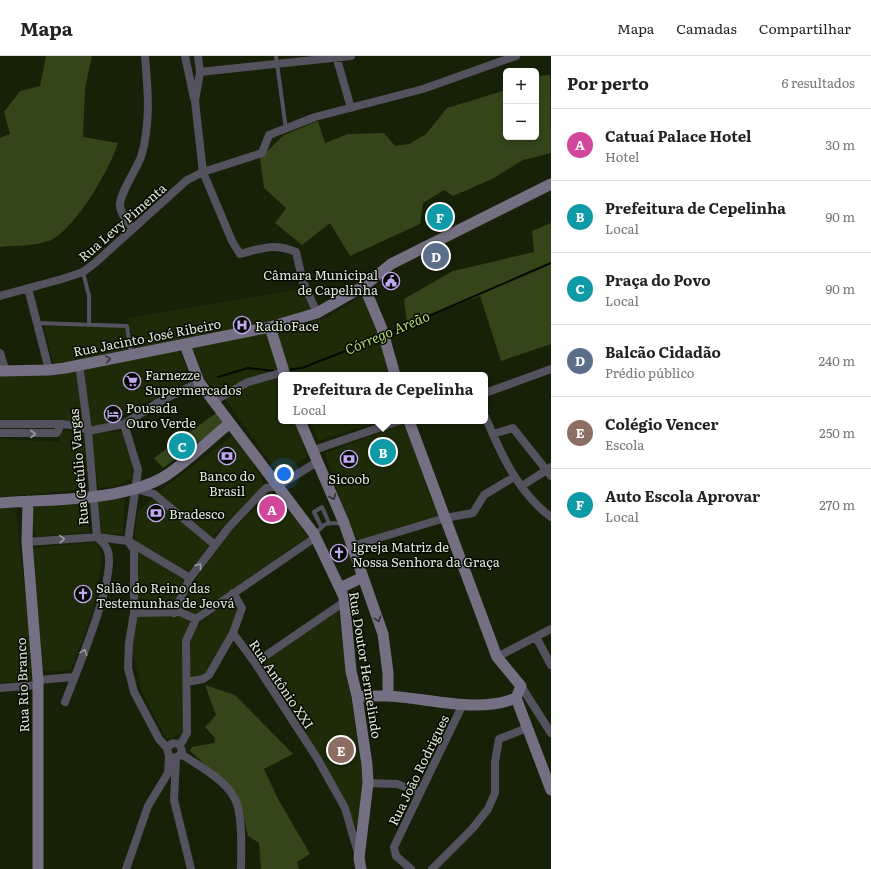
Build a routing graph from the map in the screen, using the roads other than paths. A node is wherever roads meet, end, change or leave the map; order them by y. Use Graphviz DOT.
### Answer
graph roads {
  1 [pos="145,56"];
  2 [pos="185,56"];
  3 [pos="198,56"];
  4 [pos="351,56"];
  5 [pos="516,56"];
  6 [pos="336,57"];
  7 [pos="276,60"];
  8 [pos="200,72"];
  9 [pos="195,101"];
  10 [pos="351,108"];
  11 [pos="286,129"];
  12 [pos="203,172"];
  13 [pos="551,184"];
  14 [pos="133,229"];
  15 [pos="82,272"];
  16 [pos="364,286"];
  17 [pos="28,288"];
  18 [pos="0,296"];
  19 [pos="317,313"];
  20 [pos="36,322"];
  21 [pos="89,324"];
  22 [pos="270,327"];
  23 [pos="185,344"];
  24 [pos="0,353"];
  25 [pos="131,355"];
  26 [pos="79,364"];
  27 [pos="551,369"];
  28 [pos="49,370"];
  29 [pos="3,371"];
  30 [pos="283,371"];
  31 [pos="394,372"];
  32 [pos="278,373"];
  33 [pos="199,382"];
  34 [pos="488,392"];
  35 [pos="214,400"];
  36 [pos="230,423"];
  37 [pos="0,424"];
  38 [pos="19,424"];
  39 [pos="61,424"];
  40 [pos="124,424"];
  41 [pos="301,424"];
  42 [pos="390,424"];
  43 [pos="410,424"];
  44 [pos="488,424"];
  45 [pos="88,431"];
  46 [pos="0,433"];
  47 [pos="19,434"];
  48 [pos="492,434"];
  49 [pos="311,451"];
  50 [pos="317,462"];
  51 [pos="549,471"];
  52 [pos="514,476"];
  53 [pos="278,486"];
  54 [pos="522,486"];
  55 [pos="135,489"];
  56 [pos="94,497"];
  57 [pos="28,501"];
  58 [pos="0,503"];
  59 [pos="551,517"];
  60 [pos="445,518"];
  61 [pos="329,523"];
  62 [pos="344,523"];
  63 [pos="317,533"];
  64 [pos="97,537"];
  65 [pos="128,541"];
  66 [pos="27,542"];
  67 [pos="215,545"];
  68 [pos="352,546"];
  69 [pos="363,577"];
  70 [pos="190,578"];
  71 [pos="340,588"];
  72 [pos="233,593"];
  73 [pos="344,602"];
  74 [pos="134,613"];
  75 [pos="174,613"];
  76 [pos="196,619"];
  77 [pos="551,629"];
  78 [pos="233,633"];
  79 [pos="536,637"];
  80 [pos="497,657"];
  81 [pos="255,663"];
  82 [pos="551,665"];
  83 [pos="74,678"];
  84 [pos="38,682"];
  85 [pos="187,682"];
  86 [pos="520,686"];
  87 [pos="0,688"];
  88 [pos="357,696"];
  89 [pos="388,696"];
  90 [pos="516,698"];
  91 [pos="65,702"];
  92 [pos="463,704"];
  93 [pos="527,728"];
  94 [pos="551,733"];
  95 [pos="175,752"];
  96 [pos="368,783"];
  97 [pos="551,790"];
  98 [pos="419,792"];
  99 [pos="360,863"];
  100 [pos="38,869"];
  101 [pos="126,869"];
  102 [pos="190,869"];
  103 [pos="241,869"];
  104 [pos="411,869"];
  105 [pos="432,869"];
  1 -- 14 [label="street"];
  2 -- 9 [label="street"];
  3 -- 8 [label="street"];
  4 -- 6 [label="street"];
  5 -- 10 [label="street"];
  6 -- 7 [label="street"];
  6 -- 10 [label="street"];
  7 -- 8 [label="street"];
  7 -- 11 [label="lane"];
  8 -- 9 [label="street"];
  9 -- 12 [label="street"];
  10 -- 11 [label="street"];
  11 -- 12 [label="street, Rua Levy Pimenta"];
  12 -- 14 [label="street, Rua Levy Pimenta"];
  12 -- 19 [label="street"];
  13 -- 16 [label="street, Rua Jacinto José Ribeiro"];
  14 -- 15 [label="street, Rua Levy Pimenta"];
  15 -- 17 [label="street, Rua Levy Pimenta"];
  15 -- 21 [label="lane"];
  16 -- 19 [label="street, Rua Jacinto José Ribeiro"];
  16 -- 31 [label="street"];
  17 -- 18 [label="street, Rua Levy Pimenta"];
  17 -- 20 [label="street"];
  19 -- 22 [label="street, Rua Jacinto José Ribeiro"];
  20 -- 21 [label="lane"];
  20 -- 28 [label="street"];
  21 -- 25 [label="lane"];
  22 -- 23 [label="street, Rua Jacinto José Ribeiro"];
  22 -- 30 [label="street"];
  23 -- 25 [label="street, Rua Jacinto José Ribeiro"];
  23 -- 33 [label="street, Rua Doutor Hermelindo"];
  24 -- 29 [label="street"];
  26 -- 25 [label="street, Rua Jacinto José Ribeiro, one-way"];
  26 -- 28 [label="street, Rua Jacinto José Ribeiro"];
  26 -- 45 [label="street, Rua Getúlio Vargas"];
  27 -- 34 [label="street"];
  28 -- 29 [label="street, Rua Jacinto José Ribeiro"];
  32 -- 35 [label="street"];
  33 -- 35 [label="street, Rua Doutor Hermelindo"];
  33 -- 40 [label="street"];
  35 -- 36 [label="street, Rua Doutor Hermelindo"];
  36 -- 53 [label="street, Rua Doutor Hermelindo"];
  36 -- 55 [label="street"];
  37 -- 38 [label="street"];
  38 -- 39 [label="street"];
  38 -- 47 [label="street"];
  39 -- 45 [label="street"];
  47 -- 39 [label="street, one-way"];
  40 -- 45 [label="street"];
  40 -- 55 [label="street"];
  41 -- 49 [label="street"];
  42 -- 49 [label="street"];
  43 -- 60 [label="street"];
  44 -- 48 [label="street"];
  45 -- 56 [label="street, Rua Getúlio Vargas"];
  46 -- 47 [label="street"];
  48 -- 51 [label="street"];
  48 -- 52 [label="street"];
  49 -- 50 [label="street"];
  50 -- 53 [label="street"];
  50 -- 62 [label="street, one-way"];
  51 -- 54 [label="street"];
  52 -- 54 [label="street"];
  52 -- 60 [label="street"];
  53 -- 63 [label="street, Rua Doutor Hermelindo"];
  53 -- 67 [label="street"];
  54 -- 59 [label="street"];
  55 -- 56 [label="street"];
  55 -- 65 [label="street"];
  55 -- 67 [label="street"];
  56 -- 57 [label="street"];
  56 -- 64 [label="street, Rua Getúlio Vargas"];
  57 -- 58 [label="street"];
  57 -- 66 [label="street, Rua Rio Branco"];
  60 -- 68 [label="street"];
  60 -- 80 [label="street"];
  61 -- 62 [label="lane"];
  61 -- 63 [label="lane"];
  61 -- 63 [label="lane"];
  62 -- 68 [label="street"];
  63 -- 71 [label="street, Rua Doutor Hermelindo"];
  63 -- 72 [label="street"];
  64 -- 65 [label="street"];
  66 -- 64 [label="street, one-way"];
  83 -- 64 [label="street, Rua Getúlio Vargas, one-way"];
  65 -- 70 [label="street"];
  65 -- 74 [label="street"];
  66 -- 84 [label="street, Rua Rio Branco"];
  70 -- 67 [label="street, one-way"];
  68 -- 69 [label="street"];
  69 -- 71 [label="street"];
  69 -- 89 [label="street, one-way"];
  70 -- 75 [label="street"];
  71 -- 73 [label="street, Rua Doutor Hermelindo"];
  72 -- 76 [label="street"];
  72 -- 78 [label="street"];
  73 -- 81 [label="street"];
  73 -- 88 [label="street, Rua Doutor Hermelindo"];
  74 -- 75 [label="street"];
  74 -- 95 [label="street"];
  75 -- 76 [label="street"];
  76 -- 85 [label="street"];
  77 -- 79 [label="street"];
  78 -- 81 [label="street, Rua Antônio XXI"];
  78 -- 85 [label="street"];
  79 -- 80 [label="street"];
  79 -- 82 [label="street"];
  80 -- 86 [label="street"];
  81 -- 99 [label="street, Rua Antônio XXI"];
  83 -- 84 [label="street"];
  83 -- 91 [label="street, Rua Getúlio Vargas"];
  84 -- 87 [label="street"];
  84 -- 100 [label="street, Rua Rio Branco"];
  85 -- 95 [label="street"];
  86 -- 90 [label="street"];
  86 -- 94 [label="street"];
  88 -- 89 [label="street"];
  88 -- 96 [label="street, Rua Doutor Hermelindo"];
  89 -- 92 [label="street"];
  90 -- 92 [label="street"];
  90 -- 93 [label="street"];
  92 -- 98 [label="street, Rua João Rodrigues"];
  93 -- 97 [label="street"];
  93 -- 105 [label="street"];
  95 -- 101 [label="street"];
  95 -- 102 [label="street"];
  95 -- 103 [label="street"];
  96 -- 98 [label="street"];
  96 -- 99 [label="street, Rua Doutor Hermelindo"];
  98 -- 104 [label="street, Rua João Rodrigues"];
}
